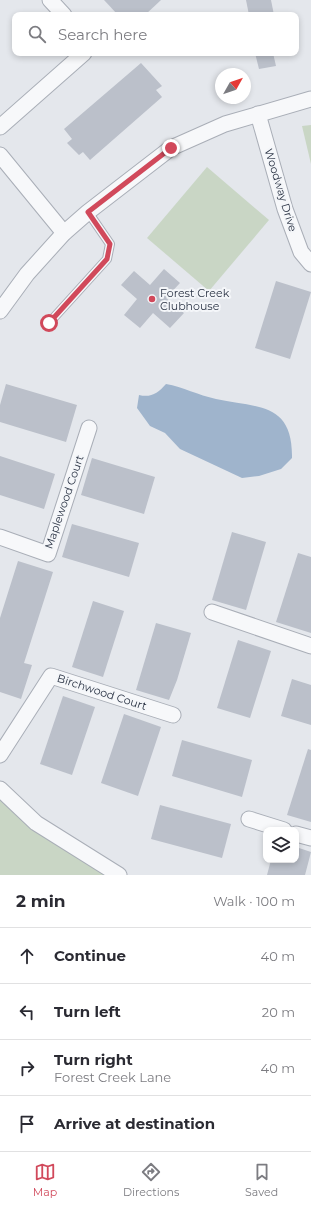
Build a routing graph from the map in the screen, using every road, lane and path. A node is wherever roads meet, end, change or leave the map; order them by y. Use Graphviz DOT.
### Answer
graph roads {
  1 [pos="50,0"];
  2 [pos="61,12"];
  3 [pos="81,56"];
  4 [pos="311,99"];
  5 [pos="258,114"];
  6 [pos="0,127"];
  7 [pos="0,156"];
  8 [pos="88,212"];
  9 [pos="64,233"];
  10 [pos="311,264"];
  11 [pos="0,311"];
  12 [pos="49,323"];
  13 [pos="89,428"];
  14 [pos="0,537"];
  15 [pos="212,612"];
  16 [pos="311,646"];
  17 [pos="173,715"];
  18 [pos="0,755"];
  19 [pos="0,789"];
  20 [pos="249,820"];
  21 [pos="274,827"];
  22 [pos="299,835"];
  23 [pos="311,838"];
  24 [pos="119,875"];
  1 -- 2 [label="street"];
  3 -- 6 [label="street"];
  4 -- 5 [label="street"];
  5 -- 8 [label="street"];
  5 -- 10 [label="street, Woodway Drive"];
  7 -- 9 [label="street"];
  8 -- 9 [label="street"];
  8 -- 12 [label="lane"];
  9 -- 11 [label="street"];
  13 -- 14 [label="street, Maplewood Court"];
  15 -- 16 [label="street"];
  17 -- 18 [label="street, Birchwood Court"];
  19 -- 24 [label="street"];
  20 -- 21 [label="street"];
  22 -- 23 [label="street"];
}
